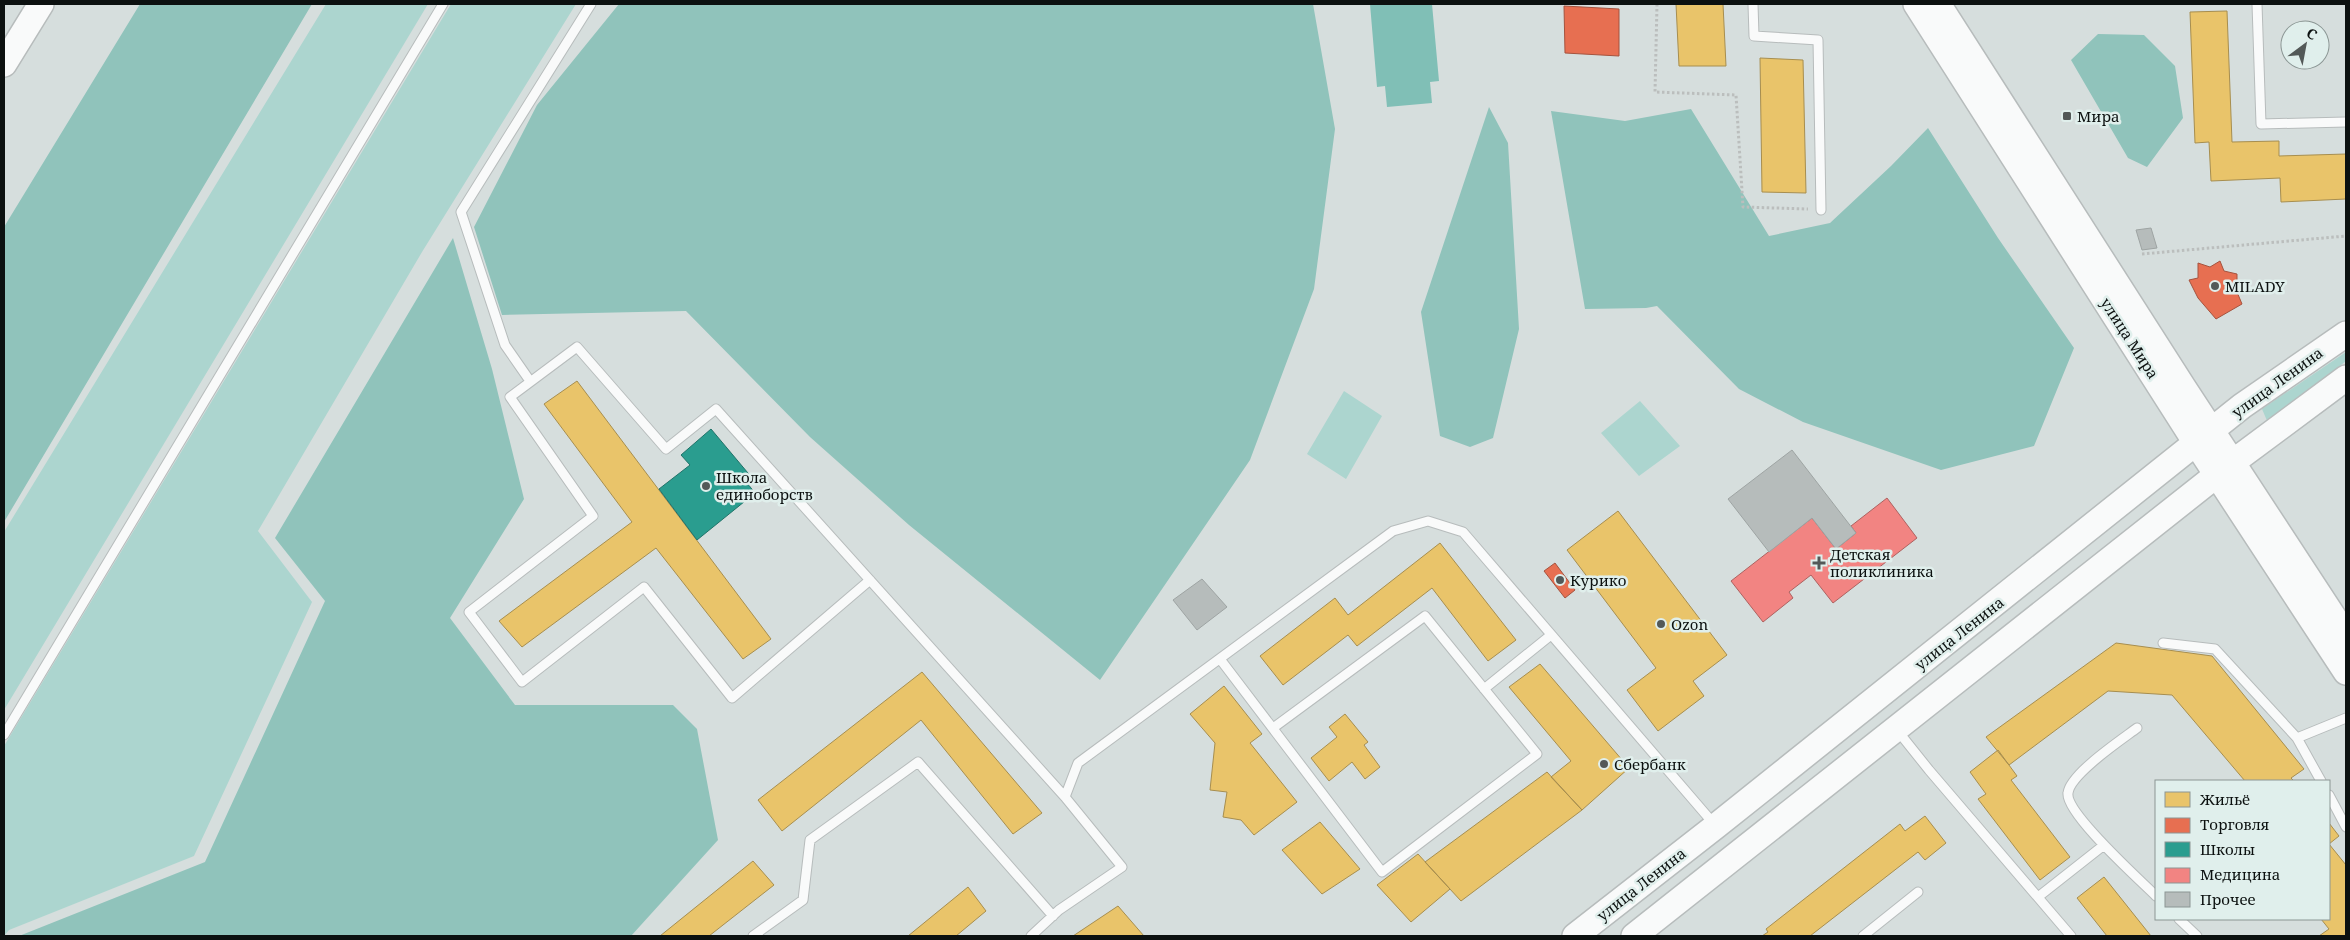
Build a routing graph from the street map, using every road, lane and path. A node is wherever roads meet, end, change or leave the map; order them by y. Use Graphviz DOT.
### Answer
graph roads {
  1 [pos="41,4"];
  2 [pos="443,4"];
  3 [pos="591,4"];
  4 [pos="1657,4"];
  5 [pos="1753,4"];
  6 [pos="2258,4"];
  7 [pos="1924,5"];
  8 [pos="4,64"];
  9 [pos="2346,122"];
  10 [pos="1822,210"];
  11 [pos="2346,236"];
  12 [pos="2142,254"];
  13 [pos="2346,334"];
  14 [pos="2346,378"];
  15 [pos="530,382"];
  16 [pos="2204,437"];
  17 [pos="2225,469"];
  18 [pos="870,580"];
  19 [pos="1552,635"];
  20 [pos="2163,644"];
  21 [pos="2342,654"];
  22 [pos="1220,659"];
  23 [pos="1484,689"];
  24 [pos="2346,718"];
  25 [pos="1273,728"];
  26 [pos="1896,728"];
  27 [pos="2137,728"];
  28 [pos="4,735"];
  29 [pos="2297,738"];
  30 [pos="2320,780"];
  31 [pos="1065,796"];
  32 [pos="2330,797"];
  33 [pos="1716,826"];
  34 [pos="2346,827"];
  35 [pos="2104,844"];
  36 [pos="1738,854"];
  37 [pos="1918,892"];
  38 [pos="2155,895"];
  39 [pos="2038,897"];
  40 [pos="1053,916"];
  41 [pos="2180,920"];
  42 [pos="2191,934"];
  43 [pos="753,936"];
  44 [pos="1031,936"];
  45 [pos="1574,936"];
  46 [pos="1634,936"];
  47 [pos="1863,936"];
  48 [pos="2071,936"];
  1 -- 8 [label="main road"];
  2 -- 28 [label="lane"];
  3 -- 15 [label="lane"];
  4 -- 10 [label="path"];
  5 -- 10 [label="lane"];
  6 -- 9 [label="lane"];
  7 -- 16 [label="main road, улица Мира"];
  11 -- 12 [label="path"];
  13 -- 16 [label="main road, улица Ленина"];
  14 -- 17 [label="main road"];
  15 -- 18 [label="lane"];
  15 -- 18 [label="lane"];
  16 -- 17 [label="main road, улица Мира"];
  16 -- 33 [label="main road, улица Ленина"];
  17 -- 21 [label="main road, улица Мира"];
  17 -- 26 [label="main road"];
  18 -- 31 [label="lane"];
  19 -- 22 [label="lane"];
  19 -- 23 [label="lane"];
  19 -- 33 [label="lane"];
  20 -- 29 [label="lane"];
  22 -- 25 [label="lane"];
  22 -- 31 [label="lane"];
  23 -- 25 [label="lane"];
  23 -- 25 [label="lane"];
  24 -- 29 [label="lane"];
  26 -- 36 [label="main road"];
  26 -- 39 [label="lane"];
  27 -- 35 [label="lane"];
  29 -- 30 [label="lane"];
  31 -- 40 [label="lane"];
  32 -- 34 [label="lane"];
  33 -- 36 [label="main road"];
  33 -- 45 [label="main road, улица Ленина"];
  35 -- 38 [label="lane"];
  35 -- 39 [label="lane"];
  36 -- 46 [label="main road"];
  37 -- 47 [label="lane"];
  39 -- 48 [label="lane"];
  40 -- 43 [label="lane"];
  40 -- 44 [label="lane"];
  41 -- 42 [label="lane"];
}
